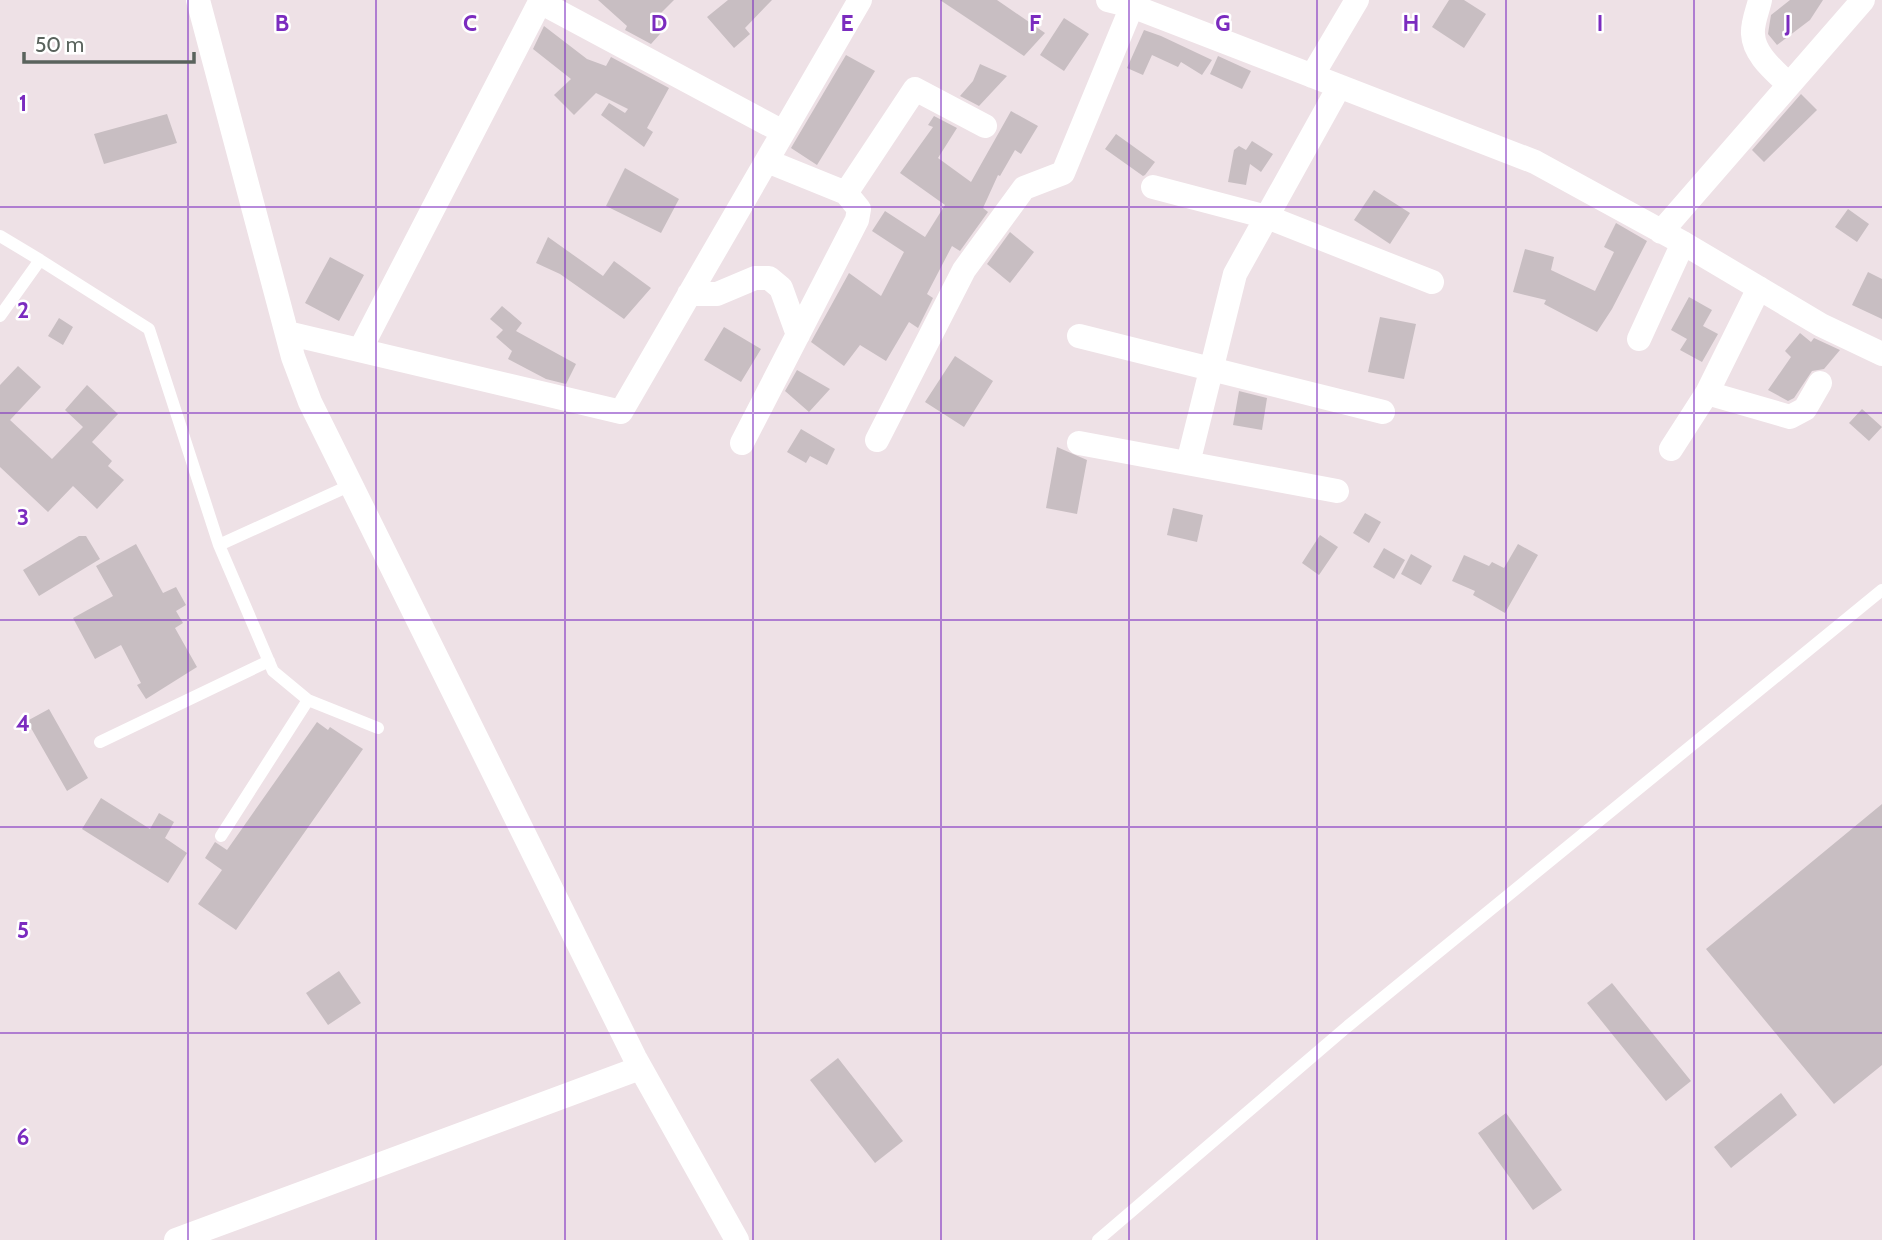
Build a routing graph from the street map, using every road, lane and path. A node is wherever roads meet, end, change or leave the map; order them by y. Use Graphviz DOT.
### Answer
graph roads {
  1 [pos="198,0"];
  2 [pos="860,0"];
  3 [pos="1357,0"];
  4 [pos="1760,0"];
  5 [pos="1863,0"];
  6 [pos="540,1"];
  7 [pos="1120,3"];
  8 [pos="1312,76"];
  9 [pos="1789,85"];
  10 [pos="1339,87"];
  11 [pos="985,125"];
  12 [pos="783,132"];
  13 [pos="766,161"];
  14 [pos="1153,187"];
  15 [pos="846,193"];
  16 [pos="1267,217"];
  17 [pos="1661,232"];
  18 [pos="0,236"];
  19 [pos="1683,243"];
  20 [pos="40,260"];
  21 [pos="1432,282"];
  22 [pos="1759,289"];
  23 [pos="689,294"];
  24 [pos="0,316"];
  25 [pos="287,333"];
  26 [pos="798,335"];
  27 [pos="1079,336"];
  28 [pos="1639,339"];
  29 [pos="360,350"];
  30 [pos="1882,354"];
  31 [pos="1212,367"];
  32 [pos="1820,383"];
  33 [pos="1707,393"];
  34 [pos="1383,412"];
  35 [pos="877,440"];
  36 [pos="742,443"];
  37 [pos="1079,443"];
  38 [pos="1671,449"];
  39 [pos="1188,463"];
  40 [pos="351,485"];
  41 [pos="1337,491"];
  42 [pos="219,545"];
  43 [pos="1882,590"];
  44 [pos="269,661"];
  45 [pos="308,700"];
  46 [pos="378,728"];
  47 [pos="100,742"];
  48 [pos="221,835"];
  49 [pos="640,1068"];
  50 [pos="176,1240"];
  51 [pos="737,1240"];
  52 [pos="1098,1240"];
  1 -- 25 [label="street"];
  2 -- 12 [label="street"];
  3 -- 8 [label="street"];
  4 -- 9 [label="street"];
  5 -- 9 [label="street"];
  6 -- 12 [label="street"];
  6 -- 29 [label="street"];
  7 -- 8 [label="street"];
  7 -- 35 [label="street"];
  8 -- 10 [label="street"];
  9 -- 17 [label="street"];
  10 -- 16 [label="street"];
  10 -- 17 [label="street"];
  11 -- 15 [label="street"];
  12 -- 13 [label="street"];
  13 -- 15 [label="street"];
  13 -- 23 [label="street"];
  14 -- 16 [label="street"];
  15 -- 26 [label="street"];
  16 -- 21 [label="street"];
  16 -- 31 [label="street"];
  17 -- 19 [label="street"];
  18 -- 20 [label="lane"];
  19 -- 22 [label="street"];
  19 -- 28 [label="street"];
  20 -- 24 [label="lane"];
  20 -- 42 [label="lane"];
  22 -- 30 [label="street"];
  22 -- 33 [label="street"];
  23 -- 26 [label="street"];
  23 -- 29 [label="street"];
  25 -- 29 [label="street"];
  25 -- 40 [label="street"];
  26 -- 36 [label="street"];
  27 -- 31 [label="street"];
  31 -- 34 [label="street"];
  31 -- 39 [label="street"];
  32 -- 33 [label="street"];
  33 -- 38 [label="street"];
  37 -- 39 [label="street"];
  39 -- 41 [label="street"];
  40 -- 42 [label="lane"];
  40 -- 49 [label="street"];
  42 -- 44 [label="lane"];
  43 -- 52 [label="lane"];
  44 -- 45 [label="lane"];
  44 -- 47 [label="lane"];
  45 -- 46 [label="lane"];
  45 -- 48 [label="lane"];
  49 -- 50 [label="street"];
  49 -- 51 [label="street"];
}
